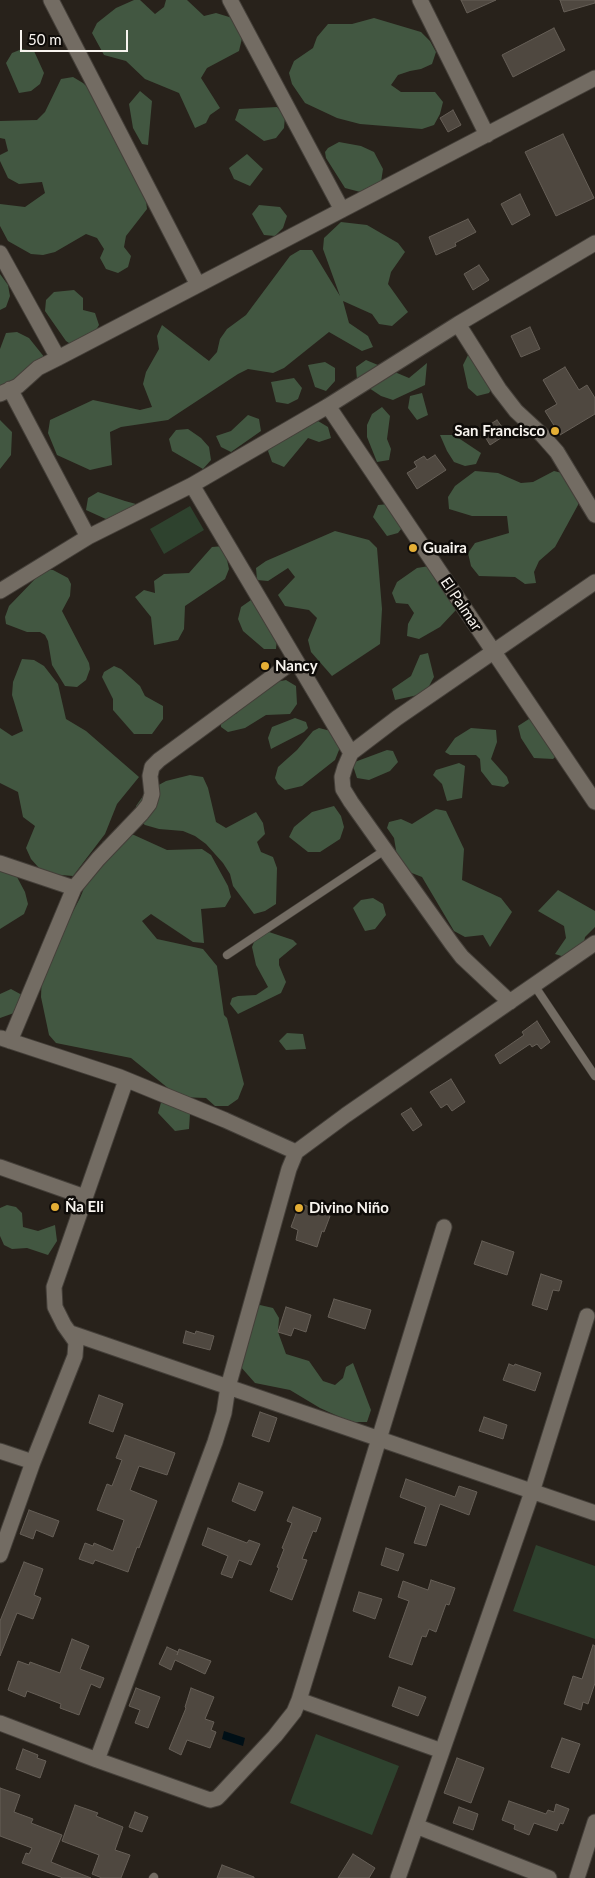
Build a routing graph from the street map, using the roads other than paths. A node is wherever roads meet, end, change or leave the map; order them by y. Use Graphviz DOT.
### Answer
graph roads {
  1 [pos="51,0"];
  2 [pos="230,0"];
  3 [pos="420,0"];
  4 [pos="595,78"];
  5 [pos="488,135"];
  6 [pos="342,210"];
  7 [pos="595,243"];
  8 [pos="0,253"];
  9 [pos="198,285"];
  10 [pos="458,324"];
  11 [pos="58,358"];
  12 [pos="5,392"];
  13 [pos="328,406"];
  14 [pos="192,485"];
  15 [pos="595,515"];
  16 [pos="88,537"];
  17 [pos="595,582"];
  18 [pos="0,591"];
  19 [pos="494,652"];
  20 [pos="295,660"];
  21 [pos="351,753"];
  22 [pos="595,802"];
  23 [pos="385,850"];
  24 [pos="0,863"];
  25 [pos="74,888"];
  26 [pos="595,943"];
  27 [pos="227,955"];
  28 [pos="534,985"];
  29 [pos="510,1002"];
  30 [pos="5,1039"];
  31 [pos="595,1076"];
  32 [pos="126,1080"];
  33 [pos="297,1152"];
  34 [pos="0,1167"];
  35 [pos="85,1197"];
  36 [pos="444,1227"];
  37 [pos="587,1316"];
  38 [pos="71,1333"];
  39 [pos="228,1387"];
  40 [pos="379,1439"];
  41 [pos="0,1451"];
  42 [pos="33,1462"];
  43 [pos="532,1492"];
  44 [pos="595,1513"];
  45 [pos="0,1555"];
  46 [pos="299,1700"];
  47 [pos="0,1723"];
  48 [pos="442,1751"];
  49 [pos="97,1760"];
  50 [pos="595,1822"];
  51 [pos="416,1826"];
  52 [pos="398,1878"];
  53 [pos="549,1878"];
  54 [pos="577,1878"];
  1 -- 9 [label="street"];
  2 -- 6 [label="street"];
  3 -- 5 [label="street"];
  4 -- 5 [label="street"];
  5 -- 6 [label="street"];
  6 -- 9 [label="street"];
  7 -- 10 [label="street"];
  8 -- 11 [label="street"];
  9 -- 11 [label="street"];
  10 -- 13 [label="street"];
  10 -- 15 [label="street"];
  11 -- 12 [label="street"];
  12 -- 16 [label="street"];
  13 -- 14 [label="street"];
  13 -- 19 [label="street, El Palmar"];
  14 -- 16 [label="street"];
  14 -- 20 [label="street"];
  16 -- 18 [label="street"];
  17 -- 19 [label="street"];
  19 -- 21 [label="street"];
  19 -- 22 [label="street, El Palmar"];
  20 -- 21 [label="street"];
  20 -- 25 [label="street"];
  21 -- 23 [label="street"];
  23 -- 27 [label="lane"];
  23 -- 29 [label="street"];
  24 -- 25 [label="street"];
  25 -- 30 [label="street"];
  26 -- 28 [label="street"];
  28 -- 29 [label="street"];
  28 -- 31 [label="lane"];
  29 -- 33 [label="street"];
  30 -- 32 [label="street"];
  32 -- 33 [label="street"];
  32 -- 35 [label="street"];
  33 -- 39 [label="street"];
  34 -- 35 [label="street"];
  35 -- 38 [label="street"];
  36 -- 40 [label="street"];
  37 -- 43 [label="street"];
  38 -- 39 [label="street"];
  38 -- 42 [label="street"];
  39 -- 40 [label="street"];
  39 -- 49 [label="street"];
  40 -- 43 [label="street"];
  40 -- 46 [label="street"];
  41 -- 42 [label="street"];
  42 -- 45 [label="street"];
  43 -- 44 [label="street"];
  43 -- 48 [label="street"];
  46 -- 48 [label="street"];
  46 -- 49 [label="street"];
  47 -- 49 [label="street"];
  48 -- 51 [label="street"];
  50 -- 54 [label="street"];
  51 -- 52 [label="street"];
  51 -- 53 [label="street"];
}
